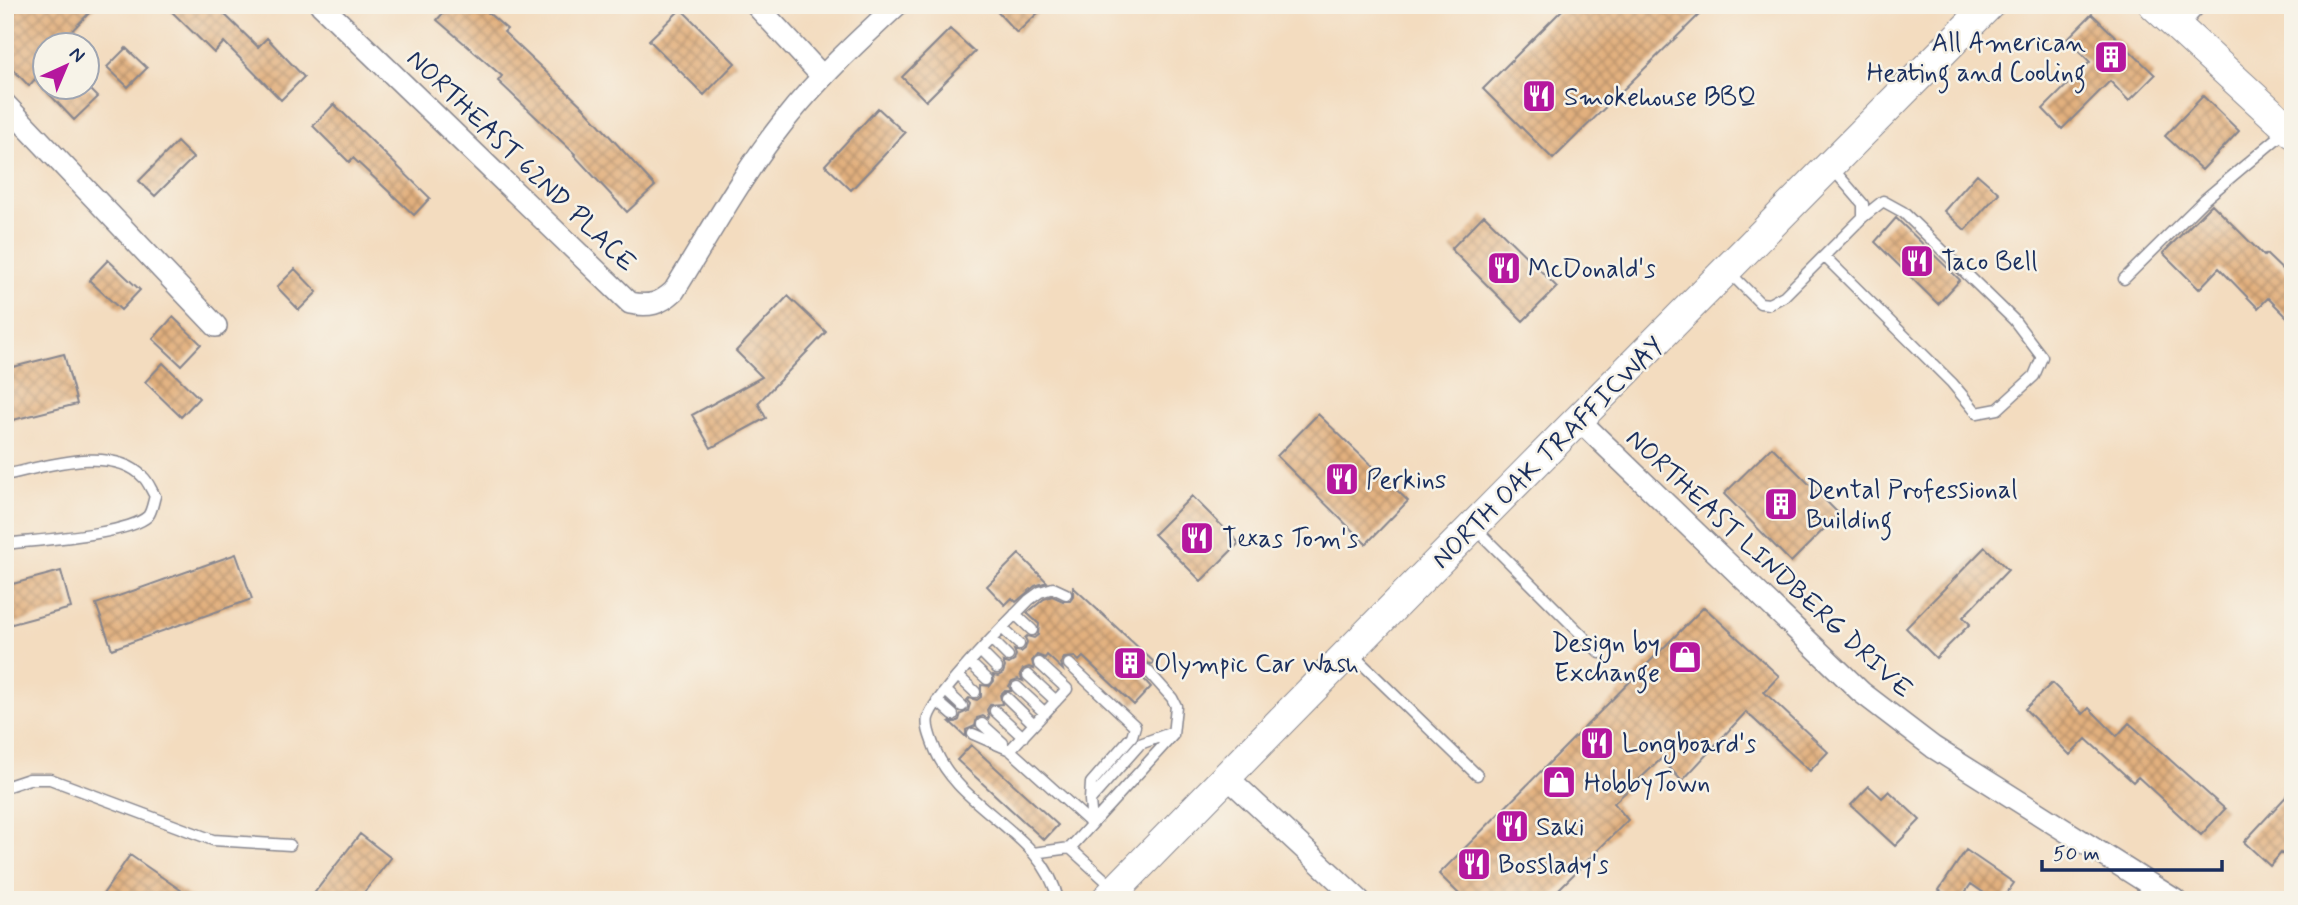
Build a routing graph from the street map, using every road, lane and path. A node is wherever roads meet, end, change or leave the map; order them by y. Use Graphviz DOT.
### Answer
graph roads {
  1 [pos="321,5"];
  2 [pos="757,5"];
  3 [pos="897,5"];
  4 [pos="1989,5"];
  5 [pos="2154,5"];
  6 [pos="2202,5"];
  7 [pos="2180,29"];
  8 [pos="822,76"];
  9 [pos="5,104"];
  10 [pos="2290,131"];
  11 [pos="1830,165"];
  12 [pos="1863,217"];
  13 [pos="1824,256"];
  14 [pos="1727,270"];
  15 [pos="2124,279"];
  16 [pos="216,326"];
  17 [pos="1579,420"];
  18 [pos="5,475"];
  19 [pos="1474,527"];
  20 [pos="5,544"];
  21 [pos="1066,594"];
  22 [pos="1016,614"];
  23 [pos="1002,628"];
  24 [pos="1032,630"];
  25 [pos="992,640"];
  26 [pos="1019,644"];
  27 [pos="1349,651"];
  28 [pos="981,652"];
  29 [pos="1600,653"];
  30 [pos="1008,656"];
  31 [pos="970,663"];
  32 [pos="1039,663"];
  33 [pos="1069,663"];
  34 [pos="997,668"];
  35 [pos="1147,670"];
  36 [pos="1028,675"];
  37 [pos="958,677"];
  38 [pos="987,679"];
  39 [pos="1017,687"];
  40 [pos="946,691"];
  41 [pos="975,692"];
  42 [pos="1007,698"];
  43 [pos="937,701"];
  44 [pos="1056,701"];
  45 [pos="962,706"];
  46 [pos="995,711"];
  47 [pos="1045,713"];
  48 [pos="953,715"];
  49 [pos="982,724"];
  50 [pos="1034,724"];
  51 [pos="1174,732"];
  52 [pos="973,734"];
  53 [pos="1023,737"];
  54 [pos="1010,750"];
  55 [pos="1477,775"];
  56 [pos="1226,776"];
  57 [pos="5,787"];
  58 [pos="1090,800"];
  59 [pos="1092,824"];
  60 [pos="290,845"];
  61 [pos="1070,848"];
  62 [pos="1033,853"];
  63 [pos="1111,895"];
  64 [pos="1058,900"];
  65 [pos="1359,900"];
  66 [pos="2175,900"];
  1 -- 8 [label="street, NORTHEAST 62ND PLACE"];
  2 -- 8 [label="street"];
  3 -- 8 [label="street"];
  4 -- 11 [label="main road, NORTH OAK TRAFFICWAY"];
  5 -- 7 [label="main road"];
  6 -- 7 [label="lane"];
  7 -- 10 [label="main road"];
  9 -- 16 [label="street"];
  10 -- 15 [label="lane"];
  11 -- 12 [label="lane"];
  11 -- 14 [label="main road, NORTH OAK TRAFFICWAY"];
  12 -- 13 [label="lane"];
  12 -- 13 [label="lane"];
  13 -- 14 [label="lane"];
  14 -- 17 [label="main road, NORTH OAK TRAFFICWAY"];
  17 -- 19 [label="main road, NORTH OAK TRAFFICWAY"];
  17 -- 66 [label="street, NORTHEAST LINDBERG DRIVE"];
  18 -- 20 [label="lane"];
  19 -- 27 [label="main road, NORTH OAK TRAFFICWAY"];
  19 -- 29 [label="lane"];
  21 -- 22 [label="lane"];
  22 -- 23 [label="lane"];
  22 -- 24 [label="lane"];
  23 -- 25 [label="lane"];
  23 -- 26 [label="lane"];
  25 -- 28 [label="lane"];
  25 -- 30 [label="lane"];
  27 -- 55 [label="lane"];
  27 -- 56 [label="main road, NORTH OAK TRAFFICWAY"];
  28 -- 31 [label="lane"];
  28 -- 34 [label="lane"];
  31 -- 37 [label="lane"];
  31 -- 38 [label="lane"];
  32 -- 44 [label="lane"];
  33 -- 58 [label="lane"];
  35 -- 51 [label="lane"];
  36 -- 44 [label="lane"];
  37 -- 40 [label="lane"];
  37 -- 41 [label="lane"];
  39 -- 47 [label="lane"];
  40 -- 43 [label="lane"];
  40 -- 45 [label="lane"];
  42 -- 50 [label="lane"];
  43 -- 48 [label="lane"];
  43 -- 62 [label="lane"];
  44 -- 47 [label="lane"];
  46 -- 53 [label="lane"];
  47 -- 50 [label="lane"];
  49 -- 54 [label="lane"];
  50 -- 53 [label="lane"];
  51 -- 58 [label="lane"];
  51 -- 59 [label="lane"];
  52 -- 54 [label="lane"];
  53 -- 54 [label="lane"];
  54 -- 59 [label="lane"];
  56 -- 63 [label="main road, NORTH OAK TRAFFICWAY"];
  56 -- 65 [label="street"];
  57 -- 60 [label="lane"];
  58 -- 59 [label="lane"];
  59 -- 61 [label="lane"];
  61 -- 62 [label="lane"];
  61 -- 63 [label="lane"];
  62 -- 64 [label="lane"];
}
